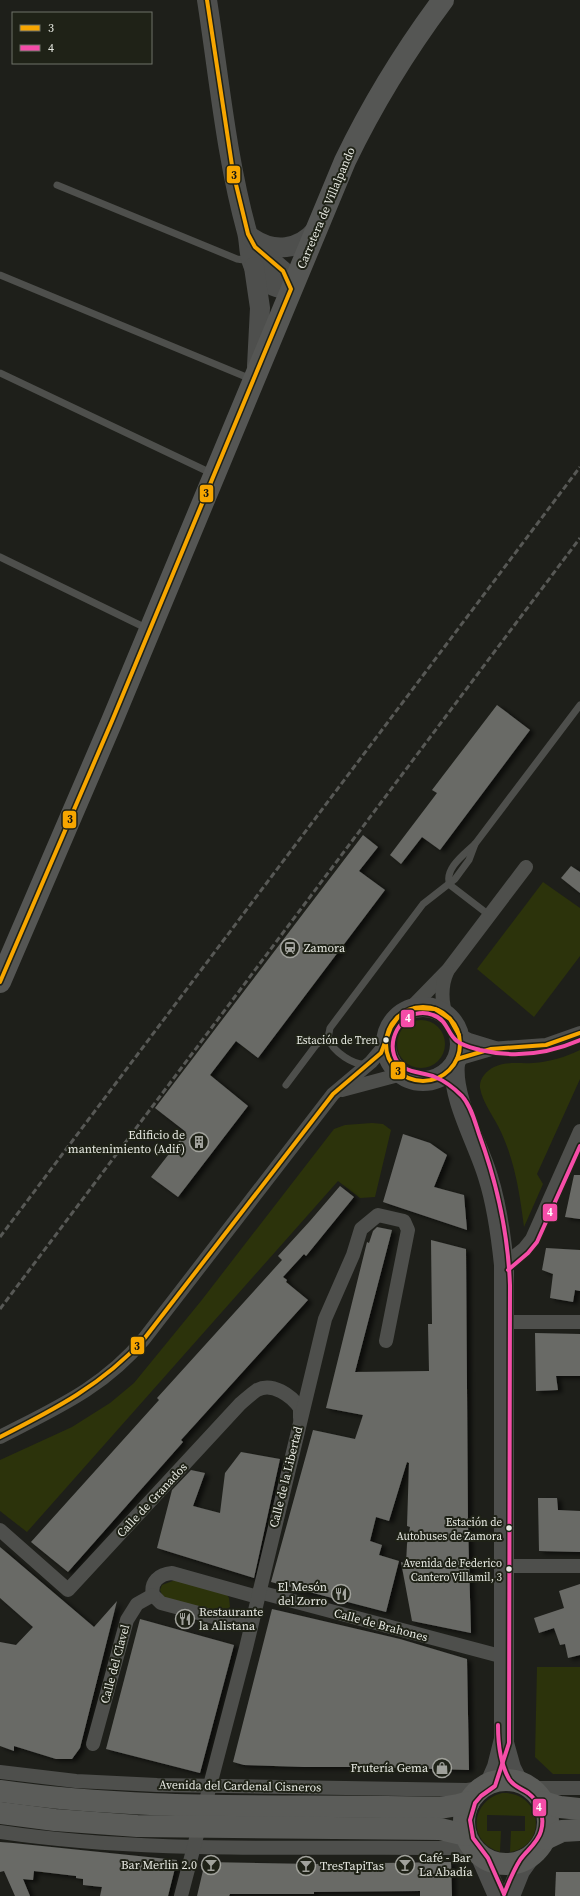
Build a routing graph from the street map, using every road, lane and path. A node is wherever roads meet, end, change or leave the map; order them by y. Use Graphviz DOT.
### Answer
graph roads {
  1 [pos="207,0"];
  2 [pos="443,0"];
  3 [pos="57,185"];
  4 [pos="316,230"];
  5 [pos="248,234"];
  6 [pos="257,261"];
  7 [pos="0,275"];
  8 [pos="291,289"];
  9 [pos="0,373"];
  10 [pos="254,379"];
  11 [pos="214,475"];
  12 [pos="0,557"];
  13 [pos="150,630"];
  14 [pos="580,705"];
  15 [pos="526,867"];
  16 [pos="450,885"];
  17 [pos="489,915"];
  18 [pos="450,968"];
  19 [pos="0,982"];
  20 [pos="410,1009"];
  21 [pos="447,1017"];
  22 [pos="580,1033"];
  23 [pos="459,1035"];
  24 [pos="328,1036"];
  25 [pos="387,1044"];
  26 [pos="497,1048"];
  27 [pos="456,1061"];
  28 [pos="371,1062"];
  29 [pos="402,1074"];
  30 [pos="427,1080"];
  31 [pos="286,1085"];
  32 [pos="330,1098"];
  33 [pos="459,1101"];
  34 [pos="580,1131"];
  35 [pos="504,1265"];
  36 [pos="504,1322"];
  37 [pos="580,1322"];
  38 [pos="386,1341"];
  39 [pos="300,1419"];
  40 [pos="0,1437"];
  41 [pos="0,1530"];
  42 [pos="503,1566"];
  43 [pos="580,1566"];
  44 [pos="258,1594"];
  45 [pos="153,1595"];
  46 [pos="251,1627"];
  47 [pos="504,1657"];
  48 [pos="504,1739"];
  49 [pos="93,1744"];
  50 [pos="0,1772"];
  51 [pos="580,1788"];
  52 [pos="209,1790"];
  53 [pos="531,1790"];
  54 [pos="0,1791"];
  55 [pos="480,1791"];
  56 [pos="580,1808"];
  57 [pos="0,1813"];
  58 [pos="580,1830"];
  59 [pos="0,1832"];
  60 [pos="545,1839"];
  61 [pos="195,1843"];
  62 [pos="474,1847"];
  63 [pos="530,1857"];
  64 [pos="181,1896"];
  65 [pos="498,1896"];
  66 [pos="510,1896"];
  1 -- 5 [label="street"];
  2 -- 4 [label="main road, Carretera de Villalpando"];
  3 -- 6 [label="lane"];
  4 -- 5 [label="street"];
  4 -- 8 [label="main road, Carretera de Villalpando"];
  5 -- 6 [label="street"];
  6 -- 8 [label="street"];
  6 -- 10 [label="street"];
  7 -- 10 [label="lane"];
  8 -- 10 [label="main road, Carretera de Villalpando"];
  9 -- 11 [label="lane"];
  10 -- 11 [label="main road, Carretera de Villalpando"];
  11 -- 13 [label="main road, Carretera de Villalpando"];
  12 -- 13 [label="lane"];
  13 -- 19 [label="main road, Carretera de Villalpando"];
  14 -- 16 [label="lane"];
  15 -- 17 [label="street"];
  16 -- 17 [label="lane"];
  16 -- 24 [label="lane"];
  17 -- 18 [label="street"];
  18 -- 20 [label="street"];
  18 -- 21 [label="street"];
  20 -- 21 [label="street"];
  20 -- 25 [label="street"];
  21 -- 23 [label="street"];
  22 -- 26 [label="street"];
  23 -- 26 [label="street"];
  23 -- 27 [label="street"];
  24 -- 28 [label="lane"];
  24 -- 31 [label="lane"];
  25 -- 28 [label="street"];
  25 -- 29 [label="street"];
  26 -- 27 [label="street"];
  27 -- 30 [label="street"];
  27 -- 33 [label="street"];
  28 -- 32 [label="street"];
  29 -- 30 [label="street"];
  29 -- 32 [label="street"];
  30 -- 33 [label="street"];
  32 -- 40 [label="street"];
  33 -- 35 [label="street"];
  34 -- 35 [label="street"];
  35 -- 36 [label="street"];
  36 -- 37 [label="street"];
  36 -- 42 [label="street"];
  38 -- 39 [label="street, Calle de la Libertad"];
  39 -- 41 [label="street, Calle de Granados"];
  39 -- 44 [label="street, Calle de la Libertad"];
  42 -- 43 [label="street"];
  42 -- 47 [label="street"];
  44 -- 45 [label="street, Calle de Brahones"];
  44 -- 46 [label="street, Calle de la Libertad"];
  44 -- 47 [label="street, Calle de Brahones"];
  45 -- 46 [label="street"];
  45 -- 49 [label="street, Calle del Clavel"];
  46 -- 52 [label="street, Calle de la Libertad"];
  47 -- 48 [label="street"];
  48 -- 53 [label="street"];
  48 -- 55 [label="street"];
  50 -- 52 [label="street, Avenida del Cardenal Cisneros"];
  51 -- 53 [label="street, Avenida del Cardenal Cisneros"];
  52 -- 55 [label="street, Avenida del Cardenal Cisneros"];
  52 -- 61 [label="street, Calle de la Libertad"];
  53 -- 55 [label="highway, Avenida del Cardenal Cisneros"];
  53 -- 56 [label="highway, Avenida del Cardenal Cisneros"];
  53 -- 60 [label="highway"];
  54 -- 55 [label="highway, Avenida del Cardenal Cisneros"];
  55 -- 62 [label="highway"];
  57 -- 62 [label="highway"];
  58 -- 60 [label="highway"];
  59 -- 61 [label="street"];
  60 -- 63 [label="highway"];
  61 -- 62 [label="street"];
  61 -- 64 [label="street, Calle de la Libertad"];
  62 -- 63 [label="highway"];
  62 -- 65 [label="street"];
  63 -- 66 [label="street"];
}
